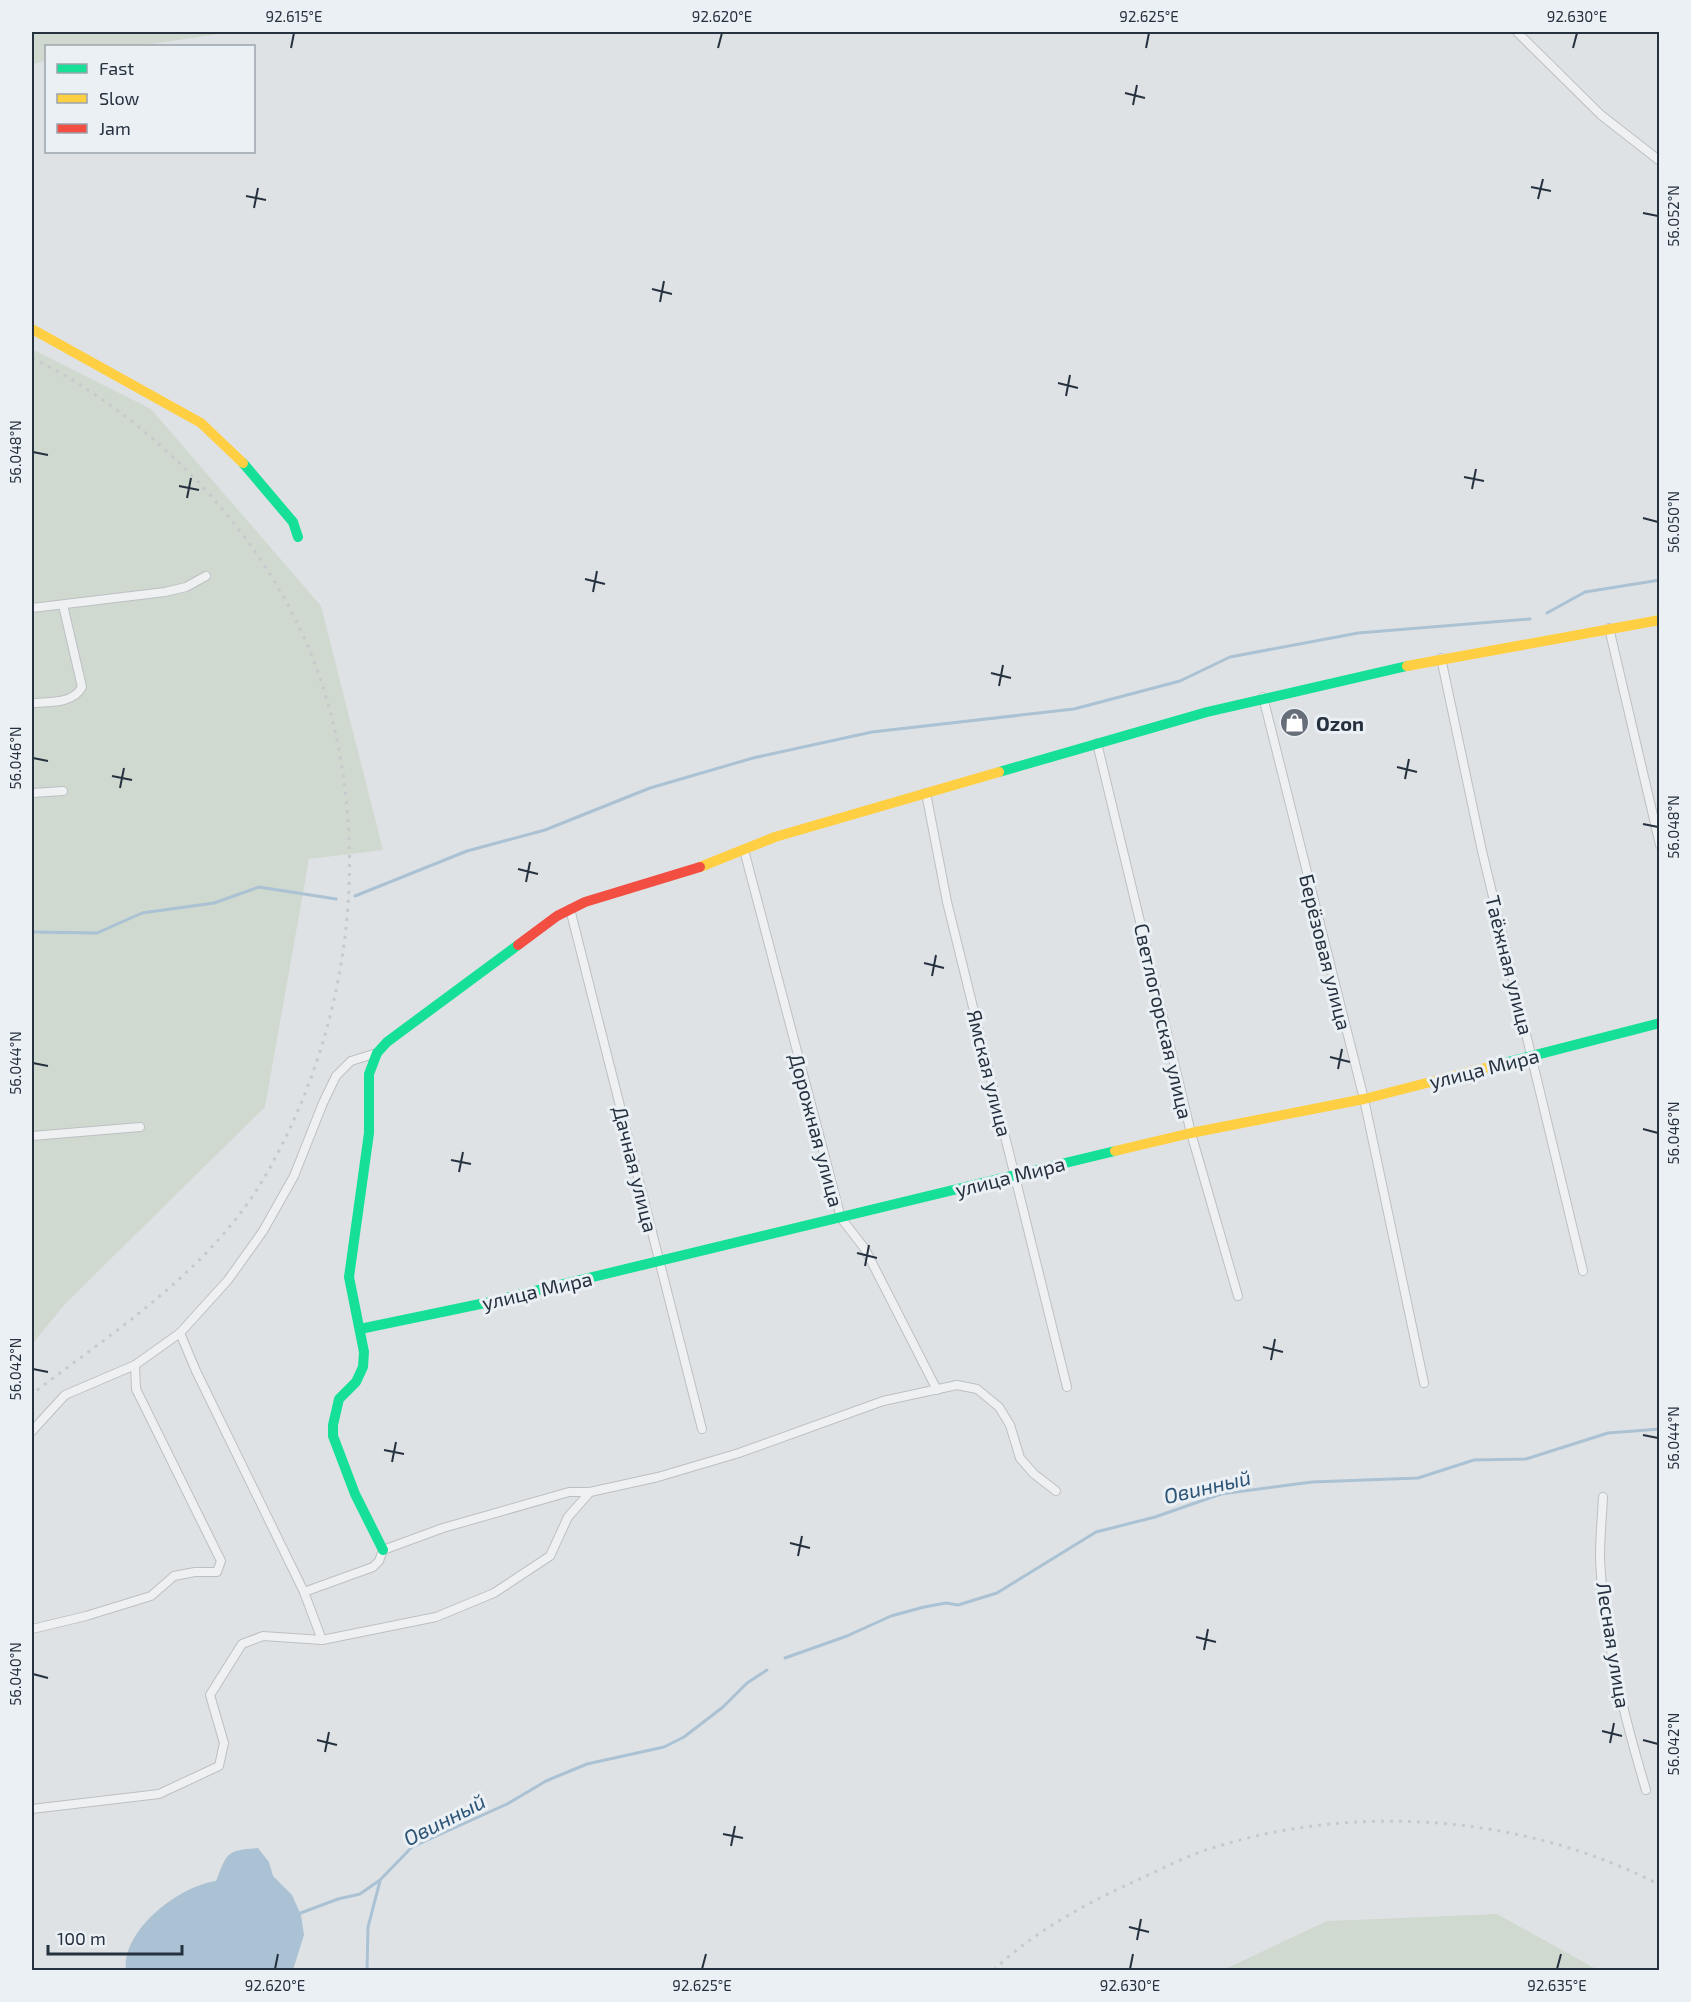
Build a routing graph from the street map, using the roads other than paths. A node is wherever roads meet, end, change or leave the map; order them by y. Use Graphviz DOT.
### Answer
graph roads {
  1 [pos="1517,32"];
  2 [pos="1659,161"];
  3 [pos="32,329"];
  4 [pos="298,537"];
  5 [pos="206,576"];
  6 [pos="63,605"];
  7 [pos="32,608"];
  8 [pos="1659,620"];
  9 [pos="1609,628"];
  10 [pos="1441,658"];
  11 [pos="1263,697"];
  12 [pos="32,703"];
  13 [pos="1097,743"];
  14 [pos="63,790"];
  15 [pos="32,793"];
  16 [pos="926,794"];
  17 [pos="1659,845"];
  18 [pos="744,850"];
  19 [pos="570,909"];
  20 [pos="1659,1023"];
  21 [pos="376,1053"];
  22 [pos="1532,1057"];
  23 [pos="1364,1099"];
  24 [pos="141,1127"];
  25 [pos="1191,1132"];
  26 [pos="32,1136"];
  27 [pos="1016,1175"];
  28 [pos="841,1218"];
  29 [pos="658,1261"];
  30 [pos="1583,1271"];
  31 [pos="1238,1296"];
  32 [pos="360,1329"];
  33 [pos="180,1334"];
  34 [pos="135,1365"];
  35 [pos="1424,1383"];
  36 [pos="1067,1388"];
  37 [pos="938,1390"];
  38 [pos="702,1429"];
  39 [pos="32,1431"];
  40 [pos="1056,1491"];
  41 [pos="590,1492"];
  42 [pos="1604,1497"];
  43 [pos="383,1550"];
  44 [pos="304,1592"];
  45 [pos="32,1629"];
  46 [pos="322,1640"];
  47 [pos="1646,1790"];
  48 [pos="32,1809"];
  1 -- 2 [label="street"];
  3 -- 4 [label="street"];
  5 -- 6 [label="street"];
  6 -- 7 [label="street"];
  6 -- 12 [label="street"];
  8 -- 9 [label="street"];
  9 -- 10 [label="street"];
  9 -- 17 [label="street"];
  10 -- 11 [label="street"];
  10 -- 22 [label="street, Таёжная улица"];
  11 -- 13 [label="street"];
  11 -- 23 [label="street, Берёзовая улица"];
  13 -- 16 [label="street"];
  13 -- 25 [label="street, Светлогорская улица"];
  14 -- 15 [label="street"];
  16 -- 18 [label="street"];
  16 -- 27 [label="street, Ямская улица"];
  18 -- 19 [label="street"];
  18 -- 28 [label="street, Дорожная улица"];
  19 -- 21 [label="street"];
  19 -- 29 [label="street, Дачная улица"];
  20 -- 22 [label="street, улица Мира"];
  21 -- 32 [label="street"];
  21 -- 33 [label="street"];
  22 -- 23 [label="street, улица Мира"];
  22 -- 30 [label="street, Таёжная улица"];
  23 -- 25 [label="street, улица Мира"];
  23 -- 35 [label="street, Берёзовая улица"];
  24 -- 26 [label="street"];
  25 -- 27 [label="street, улица Мира"];
  25 -- 31 [label="street, Светлогорская улица"];
  27 -- 28 [label="street, улица Мира"];
  27 -- 36 [label="street, Ямская улица"];
  28 -- 29 [label="street, улица Мира"];
  28 -- 37 [label="street, Дорожная улица"];
  29 -- 32 [label="street, улица Мира"];
  29 -- 38 [label="street, Дачная улица"];
  32 -- 43 [label="street"];
  33 -- 34 [label="street"];
  33 -- 44 [label="street"];
  34 -- 39 [label="street"];
  34 -- 45 [label="street"];
  37 -- 40 [label="street"];
  37 -- 41 [label="street"];
  41 -- 43 [label="street"];
  41 -- 46 [label="street"];
  42 -- 47 [label="street, Лесная улица"];
  43 -- 44 [label="street"];
  44 -- 46 [label="street"];
  46 -- 48 [label="street"];
}
